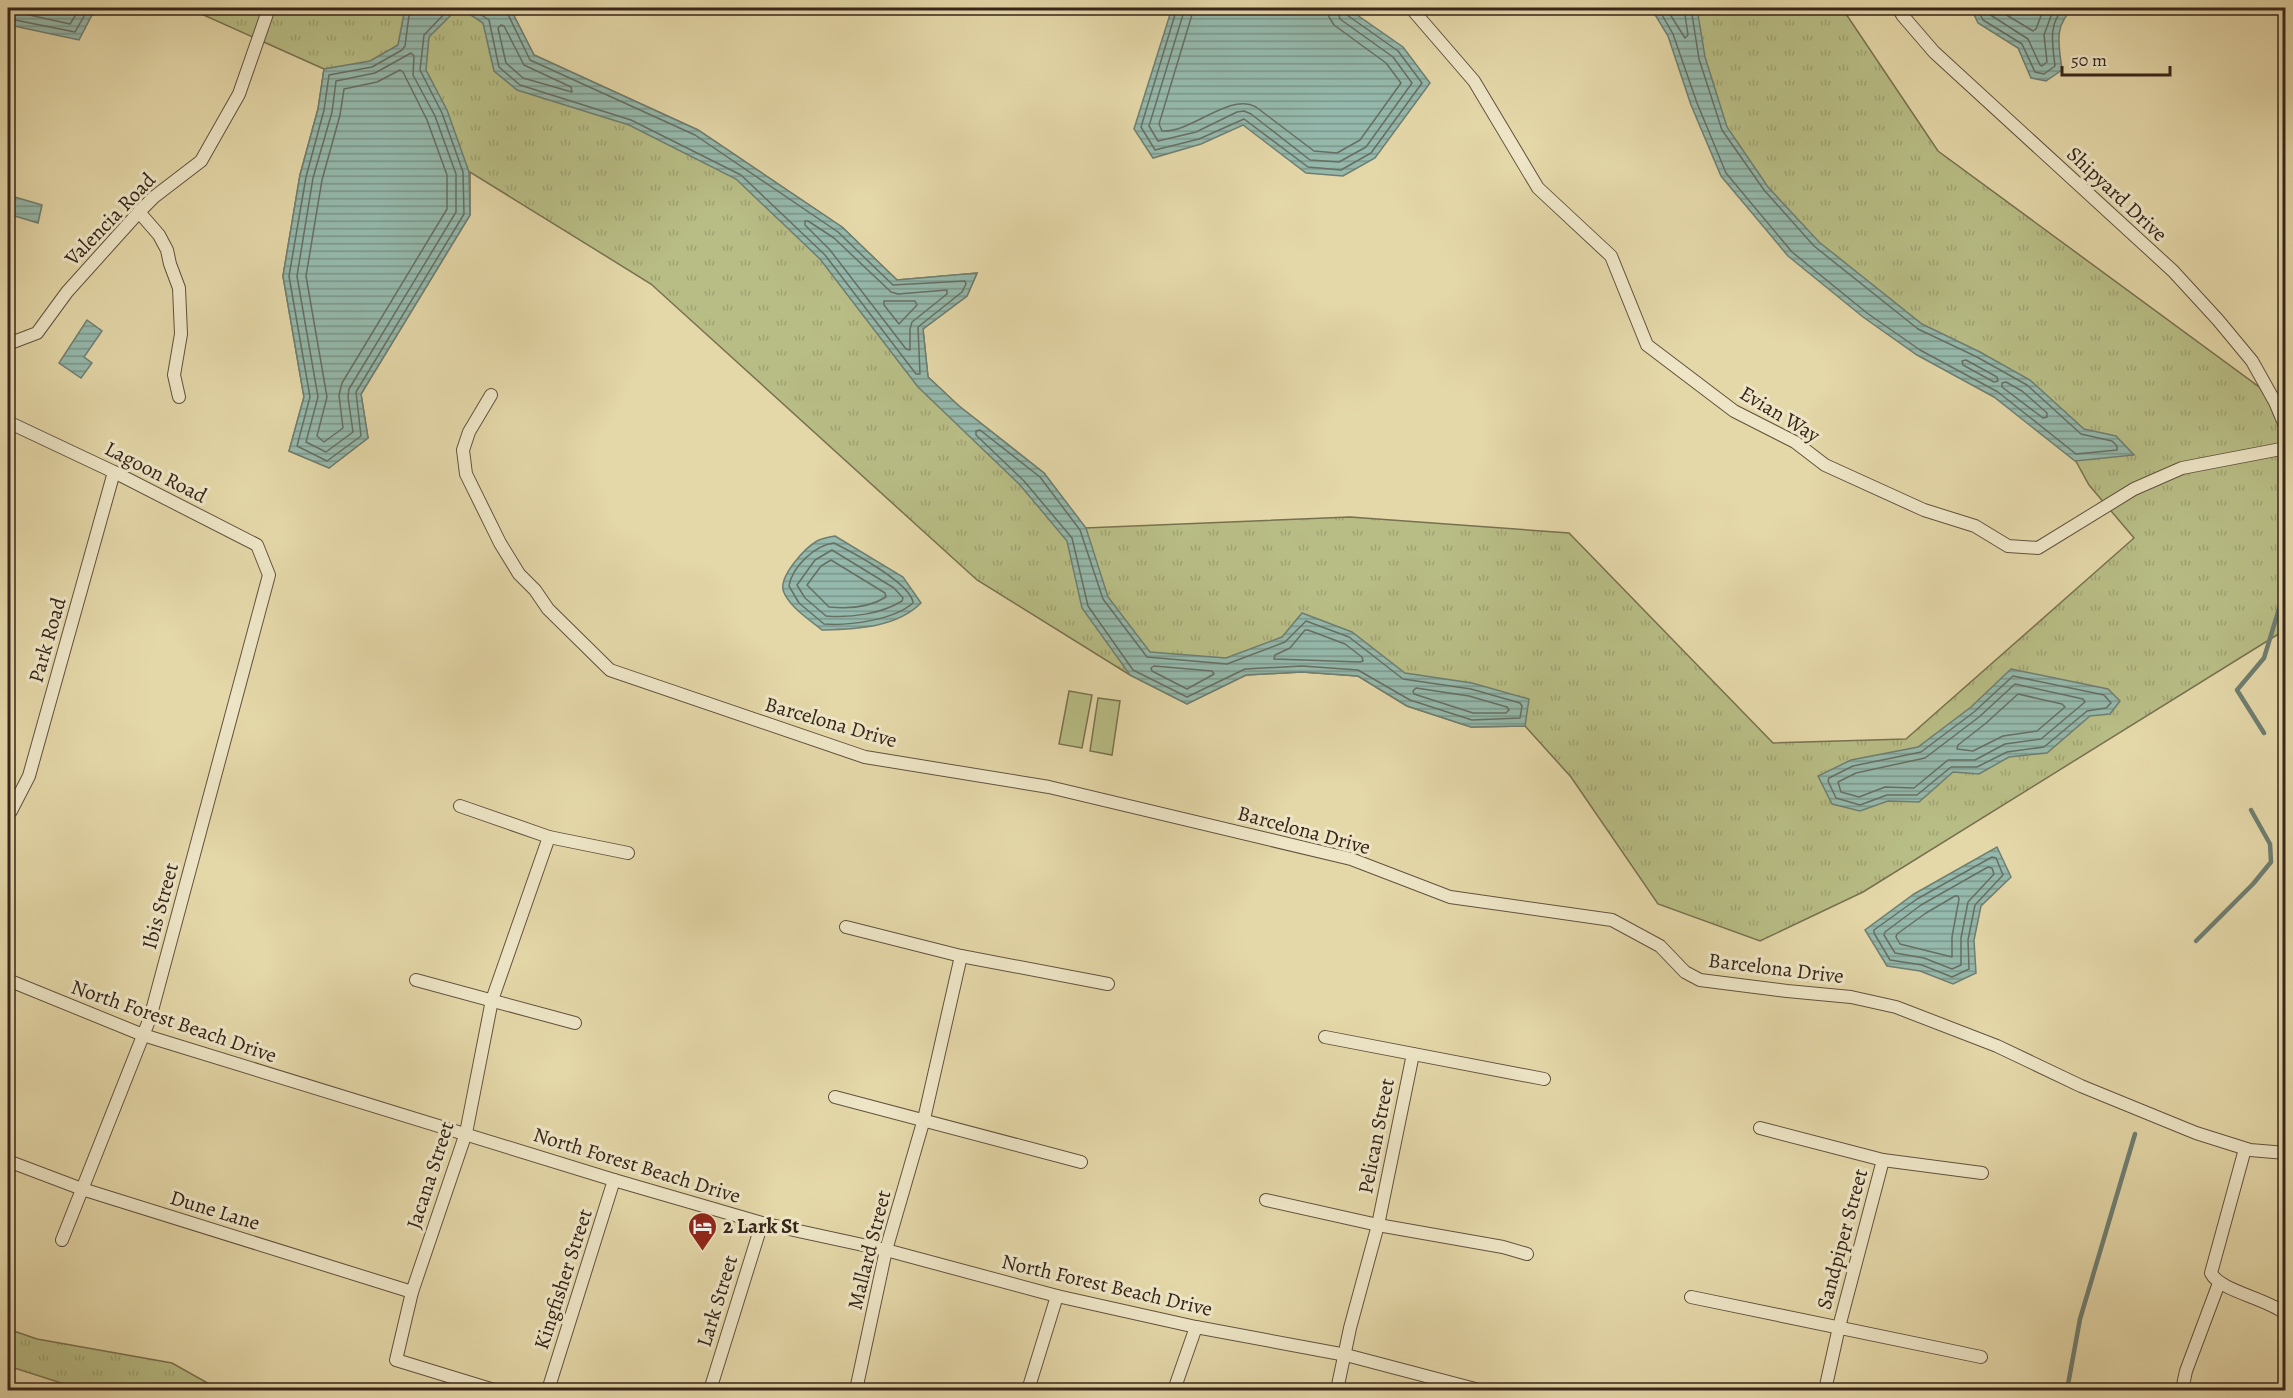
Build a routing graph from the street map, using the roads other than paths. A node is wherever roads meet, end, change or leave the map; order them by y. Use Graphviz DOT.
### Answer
graph roads {
  1 [pos="268,8"];
  2 [pos="1412,8"];
  3 [pos="1898,8"];
  4 [pos="139,212"];
  5 [pos="8,344"];
  6 [pos="491,395"];
  7 [pos="179,397"];
  8 [pos="8,422"];
  9 [pos="2286,428"];
  10 [pos="2286,448"];
  11 [pos="114,472"];
  12 [pos="269,575"];
  13 [pos="460,806"];
  14 [pos="8,814"];
  15 [pos="549,837"];
  16 [pos="628,853"];
  17 [pos="846,927"];
  18 [pos="961,956"];
  19 [pos="8,980"];
  20 [pos="416,980"];
  21 [pos="1108,984"];
  22 [pos="492,1000"];
  23 [pos="575,1023"];
  24 [pos="143,1035"];
  25 [pos="1325,1036"];
  26 [pos="1413,1054"];
  27 [pos="1544,1079"];
  28 [pos="835,1097"];
  29 [pos="924,1119"];
  30 [pos="1760,1128"];
  31 [pos="466,1133"];
  32 [pos="2245,1149"];
  33 [pos="2286,1153"];
  34 [pos="1883,1160"];
  35 [pos="8,1161"];
  36 [pos="1081,1162"];
  37 [pos="1982,1173"];
  38 [pos="615,1180"];
  39 [pos="82,1189"];
  40 [pos="1266,1200"];
  41 [pos="762,1223"];
  42 [pos="1378,1226"];
  43 [pos="62,1240"];
  44 [pos="886,1250"];
  45 [pos="1527,1254"];
  46 [pos="2219,1283"];
  47 [pos="412,1292"];
  48 [pos="1057,1296"];
  49 [pos="1691,1297"];
  50 [pos="2286,1314"];
  51 [pos="1196,1327"];
  52 [pos="1839,1327"];
  53 [pos="1346,1355"];
  54 [pos="1981,1357"];
  55 [pos="494,1390"];
  56 [pos="548,1390"];
  57 [pos="710,1390"];
  58 [pos="856,1390"];
  59 [pos="1028,1390"];
  60 [pos="1174,1390"];
  61 [pos="1337,1390"];
  62 [pos="1479,1390"];
  63 [pos="1825,1390"];
  64 [pos="2182,1390"];
  1 -- 4 [label="street, Valencia Road"];
  2 -- 10 [label="street, Evian Way"];
  3 -- 9 [label="street, Shipyard Drive"];
  4 -- 5 [label="street, Valencia Road"];
  4 -- 7 [label="street"];
  6 -- 32 [label="street, Barcelona Drive"];
  8 -- 11 [label="street, Lagoon Road"];
  11 -- 12 [label="street, Lagoon Road"];
  11 -- 14 [label="street, Park Road"];
  12 -- 24 [label="street, Ibis Street"];
  13 -- 15 [label="street"];
  15 -- 16 [label="street"];
  15 -- 22 [label="street, Jacana Street"];
  17 -- 18 [label="street"];
  18 -- 21 [label="street"];
  18 -- 29 [label="street, Mallard Street"];
  19 -- 24 [label="street, North Forest Beach Drive"];
  20 -- 22 [label="street"];
  22 -- 23 [label="street"];
  22 -- 31 [label="street, Jacana Street"];
  24 -- 31 [label="street, North Forest Beach Drive"];
  24 -- 39 [label="street, Ibis Street"];
  25 -- 26 [label="street, Pelican Street"];
  26 -- 27 [label="street, Pelican Street"];
  26 -- 42 [label="street, Pelican Street"];
  28 -- 29 [label="street"];
  29 -- 36 [label="street"];
  29 -- 44 [label="street, Mallard Street"];
  30 -- 34 [label="street, Sandpiper Street"];
  31 -- 38 [label="street, North Forest Beach Drive"];
  31 -- 47 [label="street, Jacana Street"];
  32 -- 33 [label="street, Barcelona Drive"];
  32 -- 46 [label="street"];
  34 -- 37 [label="street, Sandpiper Street"];
  34 -- 52 [label="street, Sandpiper Street"];
  35 -- 39 [label="street, Dune Lane"];
  38 -- 41 [label="street, North Forest Beach Drive"];
  38 -- 56 [label="street, Kingfisher Street"];
  39 -- 43 [label="street, Ibis Street"];
  39 -- 47 [label="street, Dune Lane"];
  40 -- 42 [label="street, Pelican Street"];
  41 -- 44 [label="street, North Forest Beach Drive"];
  41 -- 57 [label="street, Lark Street"];
  42 -- 45 [label="street, Pelican Street"];
  42 -- 53 [label="street, Pelican Street"];
  44 -- 48 [label="street, North Forest Beach Drive"];
  44 -- 58 [label="street, Mallard Street"];
  46 -- 50 [label="street"];
  46 -- 64 [label="street"];
  47 -- 55 [label="street, Jacana Street"];
  48 -- 51 [label="street, North Forest Beach Drive"];
  48 -- 59 [label="street"];
  49 -- 52 [label="street, Sandpiper Street"];
  51 -- 53 [label="street, North Forest Beach Drive"];
  51 -- 60 [label="street"];
  52 -- 54 [label="street, Sandpiper Street"];
  52 -- 63 [label="street, Sandpiper Street"];
  53 -- 61 [label="street, Pelican Street"];
  53 -- 62 [label="street, North Forest Beach Drive"];
}
